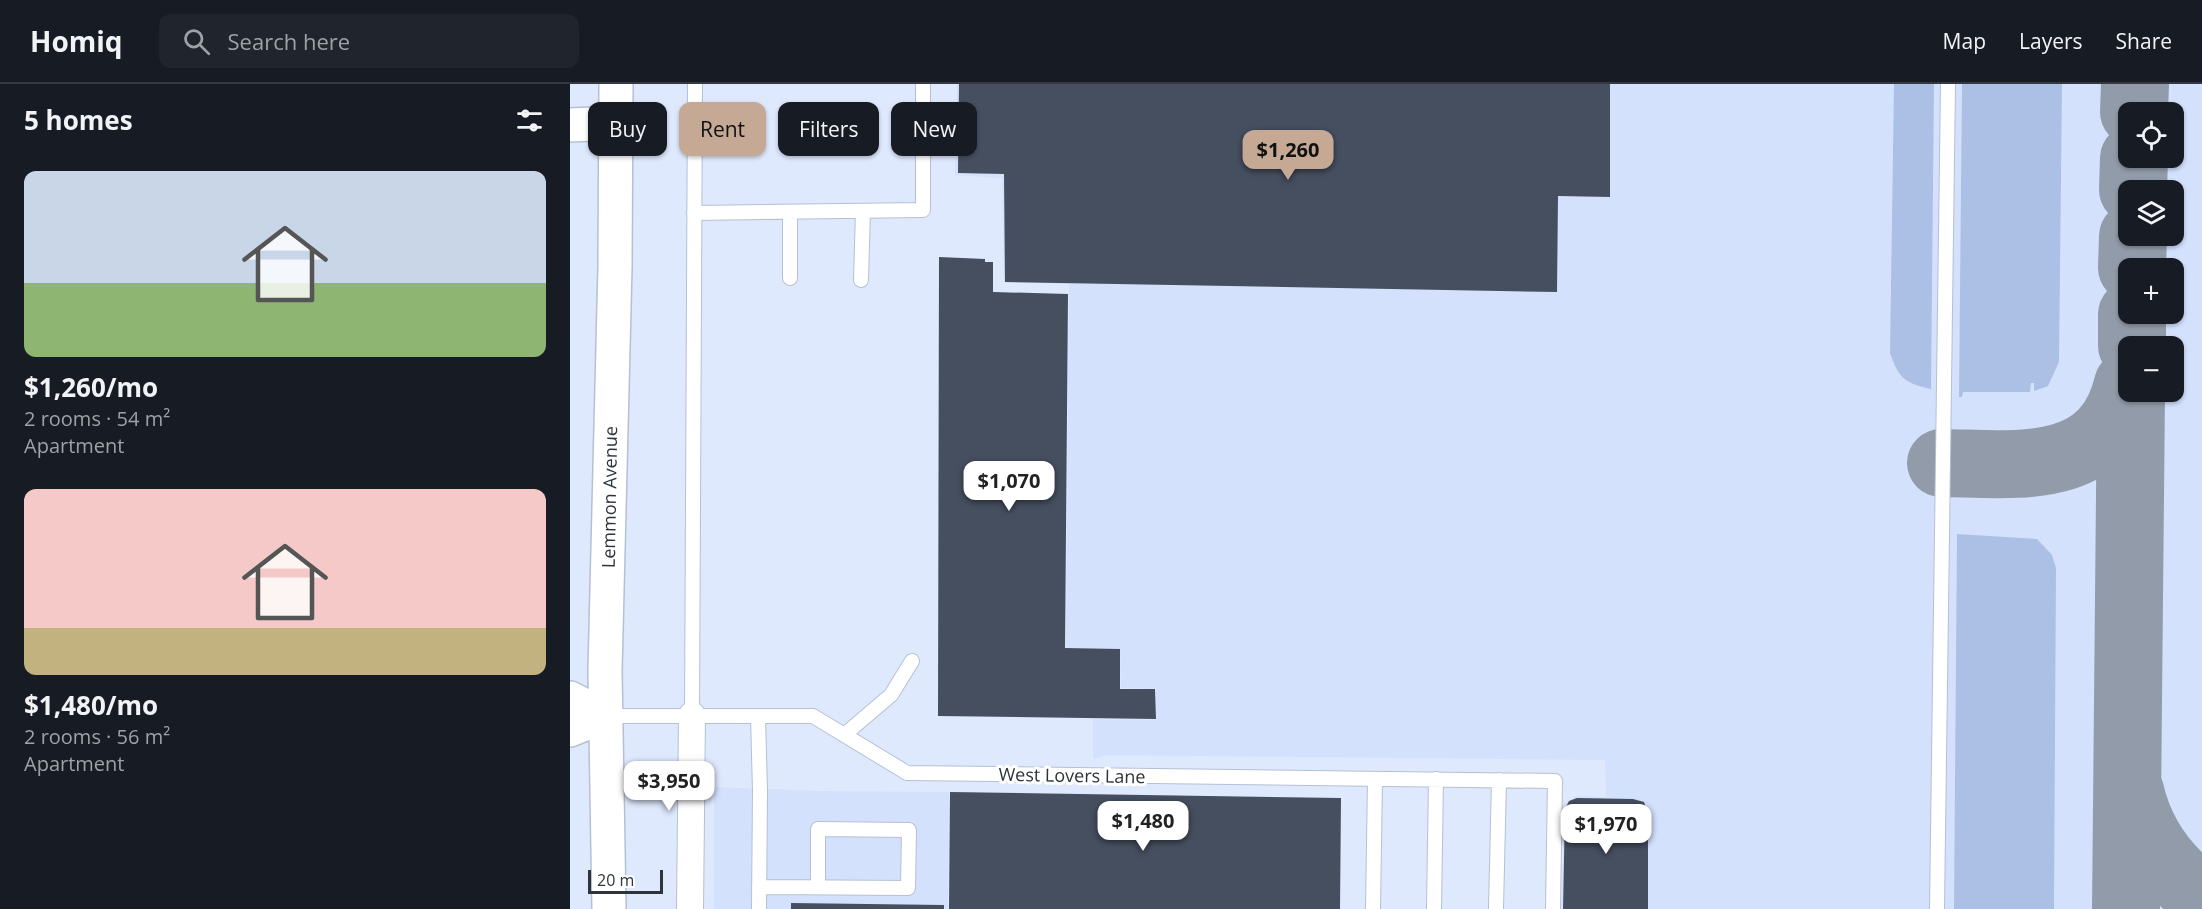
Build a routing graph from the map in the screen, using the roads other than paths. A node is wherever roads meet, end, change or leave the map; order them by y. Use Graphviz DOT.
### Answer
graph roads {
  1 [pos="616,84"];
  2 [pos="694,84"];
  3 [pos="1948,84"];
  4 [pos="923,85"];
  5 [pos="616,102"];
  6 [pos="588,124"];
  7 [pos="570,125"];
  8 [pos="615,156"];
  9 [pos="863,211"];
  10 [pos="790,212"];
  11 [pos="694,213"];
  12 [pos="790,278"];
  13 [pos="861,280"];
  14 [pos="912,661"];
  15 [pos="570,698"];
  16 [pos="692,715"];
  17 [pos="605,716"];
  18 [pos="758,716"];
  19 [pos="570,730"];
  20 [pos="844,735"];
  21 [pos="1375,779"];
  22 [pos="1436,779"];
  23 [pos="1499,780"];
  24 [pos="759,887"];
  25 [pos="818,887"];
  26 [pos="609,909"];
  27 [pos="690,909"];
  28 [pos="759,909"];
  29 [pos="1373,909"];
  30 [pos="1434,909"];
  31 [pos="1496,909"];
  32 [pos="1553,909"];
  33 [pos="1937,909"];
  1 -- 5 [label="main road, Lemmon Avenue"];
  2 -- 11 [label="lane"];
  3 -- 33 [label="lane"];
  4 -- 9 [label="lane"];
  6 -- 7 [label="main road"];
  8 -- 17 [label="main road, Lemmon Avenue"];
  9 -- 10 [label="lane"];
  9 -- 13 [label="lane"];
  10 -- 11 [label="lane"];
  10 -- 12 [label="lane"];
  11 -- 16 [label="lane"];
  14 -- 20 [label="lane"];
  15 -- 17 [label="main road, West Lovers Lane"];
  16 -- 17 [label="lane, West Lovers Lane"];
  16 -- 18 [label="lane, West Lovers Lane"];
  16 -- 27 [label="street"];
  17 -- 19 [label="main road, West Lovers Lane"];
  17 -- 26 [label="main road, Lemmon Avenue"];
  18 -- 20 [label="lane, West Lovers Lane"];
  18 -- 24 [label="lane"];
  20 -- 21 [label="lane, West Lovers Lane"];
  21 -- 22 [label="lane, West Lovers Lane"];
  21 -- 29 [label="lane"];
  22 -- 23 [label="lane, West Lovers Lane"];
  22 -- 30 [label="lane"];
  23 -- 31 [label="lane"];
  23 -- 32 [label="lane, West Lovers Lane"];
  24 -- 25 [label="lane"];
  24 -- 28 [label="lane"];
  25 -- 25 [label="lane"];
}
